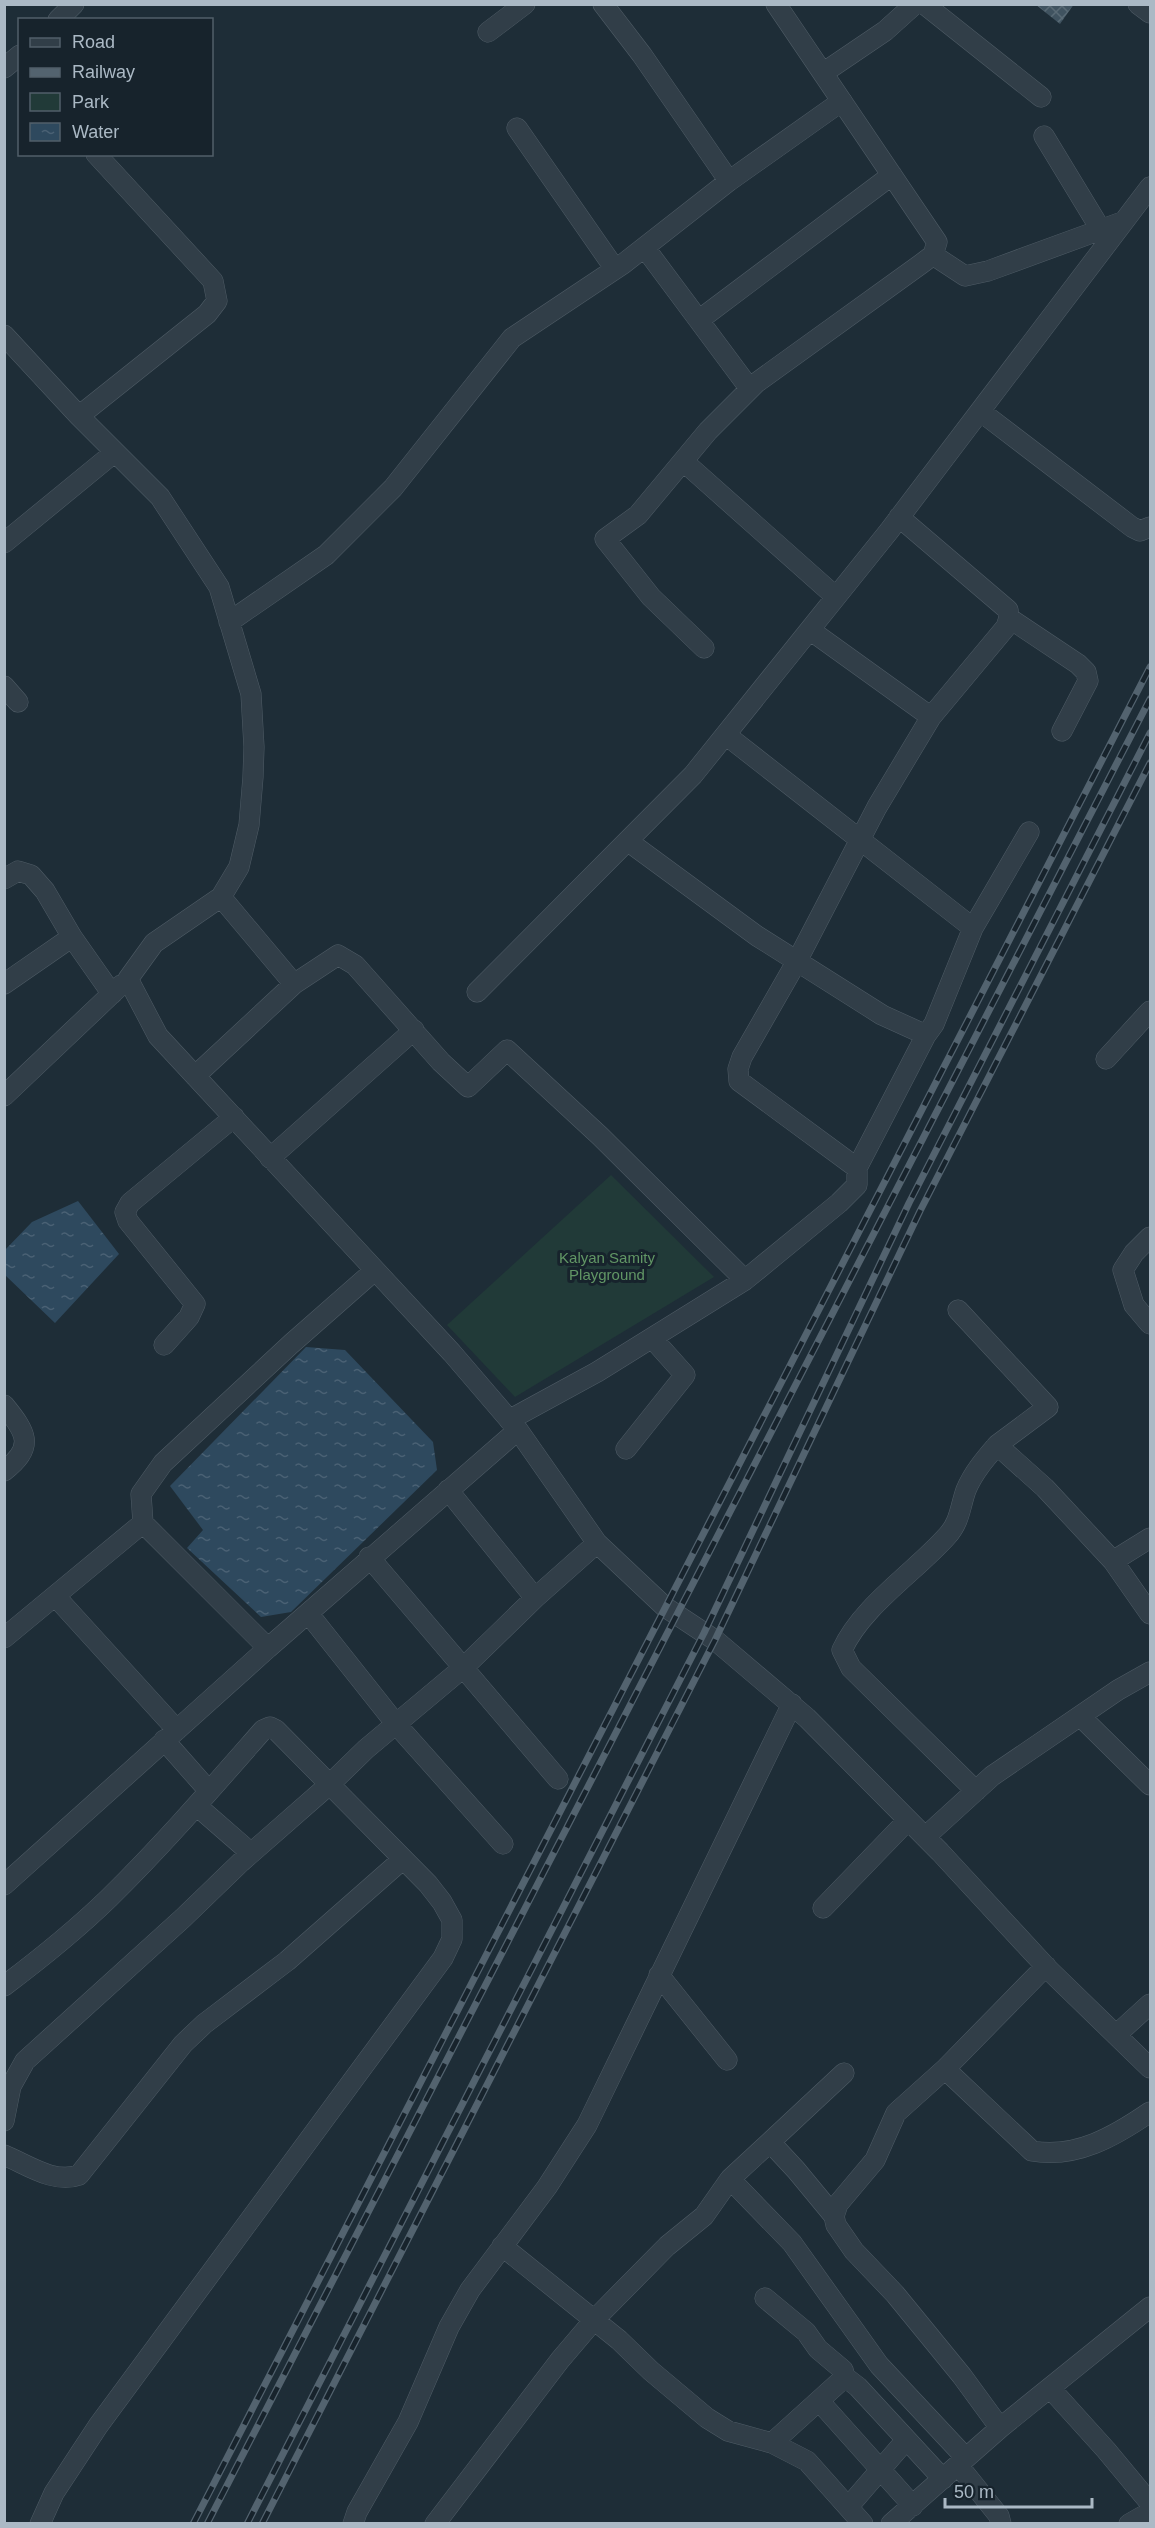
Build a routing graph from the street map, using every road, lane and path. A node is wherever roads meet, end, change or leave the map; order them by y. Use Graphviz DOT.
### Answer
graph roads {
  1 [pos="74,4"];
  2 [pos="525,4"];
  3 [pos="603,4"];
  4 [pos="776,4"];
  5 [pos="915,4"];
  6 [pos="924,4"];
  7 [pos="1138,4"];
  8 [pos="1150,13"];
  9 [pos="59,18"];
  10 [pos="488,32"];
  11 [pos="823,73"];
  12 [pos="1041,97"];
  13 [pos="842,101"];
  14 [pos="517,128"];
  15 [pos="1044,136"];
  16 [pos="98,156"];
  17 [pos="892,175"];
  18 [pos="729,181"];
  19 [pos="1150,187"];
  20 [pos="1124,222"];
  21 [pos="1101,230"];
  22 [pos="645,248"];
  23 [pos="933,255"];
  24 [pos="615,269"];
  25 [pos="699,320"];
  26 [pos="4,335"];
  27 [pos="750,389"];
  28 [pos="980,411"];
  29 [pos="79,416"];
  30 [pos="114,452"];
  31 [pos="683,461"];
  32 [pos="899,517"];
  33 [pos="1150,527"];
  34 [pos="4,543"];
  35 [pos="836,597"];
  36 [pos="1009,618"];
  37 [pos="229,622"];
  38 [pos="810,630"];
  39 [pos="704,648"];
  40 [pos="4,686"];
  41 [pos="18,702"];
  42 [pos="931,717"];
  43 [pos="1062,732"];
  44 [pos="726,735"];
  45 [pos="1029,832"];
  46 [pos="859,839"];
  47 [pos="629,842"];
  48 [pos="4,879"];
  49 [pos="221,897"];
  50 [pos="973,928"];
  51 [pos="72,937"];
  52 [pos="797,961"];
  53 [pos="128,979"];
  54 [pos="4,984"];
  55 [pos="294,984"];
  56 [pos="477,992"];
  57 [pos="112,994"];
  58 [pos="1150,1011"];
  59 [pos="414,1030"];
  60 [pos="926,1035"];
  61 [pos="1106,1059"];
  62 [pos="195,1076"];
  63 [pos="4,1096"];
  64 [pos="234,1117"];
  65 [pos="270,1158"];
  66 [pos="857,1168"];
  67 [pos="1150,1237"];
  68 [pos="374,1271"];
  69 [pos="745,1281"];
  70 [pos="958,1310"];
  71 [pos="1150,1323"];
  72 [pos="652,1338"];
  73 [pos="164,1345"];
  74 [pos="4,1406"];
  75 [pos="513,1425"];
  76 [pos="997,1445"];
  77 [pos="626,1449"];
  78 [pos="4,1471"];
  79 [pos="448,1490"];
  80 [pos="143,1523"];
  81 [pos="1150,1538"];
  82 [pos="597,1543"];
  83 [pos="369,1557"];
  84 [pos="1113,1561"];
  85 [pos="56,1597"];
  86 [pos="535,1598"];
  87 [pos="308,1612"];
  88 [pos="1150,1614"];
  89 [pos="4,1638"];
  90 [pos="268,1648"];
  91 [pos="464,1667"];
  92 [pos="1150,1672"];
  93 [pos="792,1704"];
  94 [pos="1080,1716"];
  95 [pos="396,1724"];
  96 [pos="171,1735"];
  97 [pos="558,1779"];
  98 [pos="330,1784"];
  99 [pos="1150,1785"];
  100 [pos="976,1791"];
  101 [pos="203,1798"];
  102 [pos="908,1820"];
  103 [pos="925,1837"];
  104 [pos="503,1844"];
  105 [pos="251,1853"];
  106 [pos="403,1859"];
  107 [pos="4,1885"];
  108 [pos="823,1908"];
  109 [pos="1046,1966"];
  110 [pos="659,1975"];
  111 [pos="4,1986"];
  112 [pos="1150,2004"];
  113 [pos="1116,2035"];
  114 [pos="727,2060"];
  115 [pos="1150,2068"];
  116 [pos="945,2069"];
  117 [pos="844,2073"];
  118 [pos="1150,2112"];
  119 [pos="4,2121"];
  120 [pos="770,2142"];
  121 [pos="4,2155"];
  122 [pos="730,2179"];
  123 [pos="834,2216"];
  124 [pos="502,2246"];
  125 [pos="765,2298"];
  126 [pos="1150,2307"];
  127 [pos="594,2320"];
  128 [pos="845,2377"];
  129 [pos="1050,2388"];
  130 [pos="820,2402"];
  131 [pos="1000,2428"];
  132 [pos="906,2440"];
  133 [pos="772,2444"];
  134 [pos="962,2461"];
  135 [pos="882,2470"];
  136 [pos="943,2479"];
  137 [pos="849,2506"];
  138 [pos="913,2506"];
  139 [pos="1144,2515"];
  140 [pos="40,2523"];
  141 [pos="353,2523"];
  142 [pos="435,2523"];
  143 [pos="863,2523"];
  144 [pos="891,2523"];
  145 [pos="1001,2523"];
  1 -- 9 [label="street"];
  2 -- 10 [label="street"];
  3 -- 18 [label="street"];
  4 -- 11 [label="street"];
  5 -- 11 [label="street"];
  6 -- 12 [label="street"];
  7 -- 8 [label="street"];
  11 -- 13 [label="street"];
  13 -- 17 [label="street"];
  13 -- 18 [label="street"];
  14 -- 24 [label="street"];
  15 -- 21 [label="street"];
  16 -- 29 [label="street"];
  17 -- 23 [label="street"];
  17 -- 25 [label="street"];
  18 -- 22 [label="street"];
  19 -- 20 [label="street"];
  20 -- 21 [label="street"];
  20 -- 28 [label="street"];
  21 -- 23 [label="street"];
  22 -- 24 [label="street"];
  22 -- 25 [label="street"];
  23 -- 27 [label="street"];
  24 -- 37 [label="street"];
  25 -- 27 [label="street"];
  26 -- 29 [label="street"];
  27 -- 31 [label="street"];
  28 -- 32 [label="street"];
  28 -- 33 [label="street"];
  29 -- 30 [label="street"];
  30 -- 34 [label="street"];
  30 -- 37 [label="street"];
  31 -- 35 [label="street"];
  31 -- 39 [label="street"];
  32 -- 35 [label="street"];
  32 -- 36 [label="street"];
  35 -- 38 [label="street"];
  36 -- 42 [label="street"];
  36 -- 43 [label="street"];
  37 -- 49 [label="street"];
  38 -- 42 [label="street"];
  38 -- 44 [label="street"];
  40 -- 41 [label="street"];
  42 -- 46 [label="street"];
  44 -- 46 [label="street"];
  44 -- 47 [label="street"];
  45 -- 50 [label="street"];
  46 -- 50 [label="street"];
  46 -- 52 [label="street"];
  47 -- 52 [label="street"];
  47 -- 56 [label="street"];
  48 -- 51 [label="street"];
  49 -- 53 [label="street"];
  49 -- 55 [label="street"];
  50 -- 60 [label="street"];
  51 -- 54 [label="street"];
  51 -- 57 [label="street"];
  52 -- 60 [label="street"];
  52 -- 66 [label="street"];
  53 -- 57 [label="street"];
  53 -- 62 [label="street"];
  55 -- 59 [label="street"];
  55 -- 62 [label="street"];
  57 -- 63 [label="street"];
  58 -- 61 [label="street"];
  59 -- 65 [label="street"];
  59 -- 69 [label="street"];
  60 -- 66 [label="street"];
  62 -- 64 [label="street"];
  64 -- 65 [label="street"];
  64 -- 73 [label="street"];
  65 -- 68 [label="street"];
  66 -- 69 [label="street"];
  67 -- 71 [label="street"];
  68 -- 75 [label="street"];
  68 -- 80 [label="street"];
  69 -- 72 [label="street"];
  70 -- 76 [label="street"];
  72 -- 75 [label="street"];
  72 -- 77 [label="street"];
  74 -- 78 [label="street"];
  75 -- 79 [label="street"];
  75 -- 82 [label="street"];
  76 -- 84 [label="street"];
  76 -- 100 [label="street"];
  79 -- 83 [label="street"];
  79 -- 86 [label="street"];
  80 -- 85 [label="street"];
  80 -- 90 [label="street"];
  81 -- 84 [label="street"];
  82 -- 86 [label="street"];
  82 -- 93 [label="street"];
  83 -- 87 [label="street"];
  83 -- 91 [label="street"];
  84 -- 88 [label="street"];
  85 -- 89 [label="street"];
  85 -- 96 [label="street"];
  86 -- 91 [label="street"];
  87 -- 90 [label="street"];
  87 -- 95 [label="street"];
  90 -- 96 [label="street"];
  91 -- 95 [label="street"];
  91 -- 97 [label="street"];
  92 -- 94 [label="street"];
  93 -- 102 [label="street"];
  93 -- 110 [label="street"];
  94 -- 99 [label="street"];
  94 -- 100 [label="street"];
  95 -- 98 [label="street"];
  95 -- 104 [label="street"];
  96 -- 101 [label="street"];
  96 -- 107 [label="street"];
  98 -- 101 [label="street"];
  98 -- 105 [label="street"];
  98 -- 106 [label="street"];
  100 -- 103 [label="street"];
  101 -- 105 [label="street"];
  101 -- 111 [label="street"];
  102 -- 103 [label="street"];
  102 -- 108 [label="street"];
  103 -- 109 [label="street"];
  105 -- 119 [label="street"];
  106 -- 121 [label="street"];
  106 -- 140 [label="street"];
  109 -- 113 [label="street"];
  109 -- 116 [label="street"];
  110 -- 114 [label="street"];
  110 -- 124 [label="street"];
  112 -- 113 [label="street"];
  113 -- 115 [label="street"];
  116 -- 118 [label="street"];
  116 -- 123 [label="street"];
  117 -- 120 [label="street"];
  120 -- 122 [label="street"];
  120 -- 123 [label="street"];
  122 -- 127 [label="street"];
  122 -- 134 [label="street"];
  123 -- 131 [label="street"];
  124 -- 127 [label="street"];
  124 -- 141 [label="street"];
  125 -- 128 [label="street"];
  126 -- 129 [label="street"];
  127 -- 133 [label="street"];
  127 -- 142 [label="street"];
  128 -- 130 [label="street"];
  128 -- 132 [label="street"];
  129 -- 131 [label="street"];
  129 -- 139 [label="street"];
  130 -- 133 [label="street"];
  130 -- 135 [label="street"];
  131 -- 134 [label="street"];
  132 -- 135 [label="street"];
  132 -- 136 [label="street"];
  133 -- 137 [label="street"];
  134 -- 136 [label="street"];
  134 -- 145 [label="street"];
  135 -- 137 [label="street"];
  135 -- 138 [label="street"];
  136 -- 138 [label="street"];
  137 -- 143 [label="street"];
  138 -- 144 [label="street"];
}
